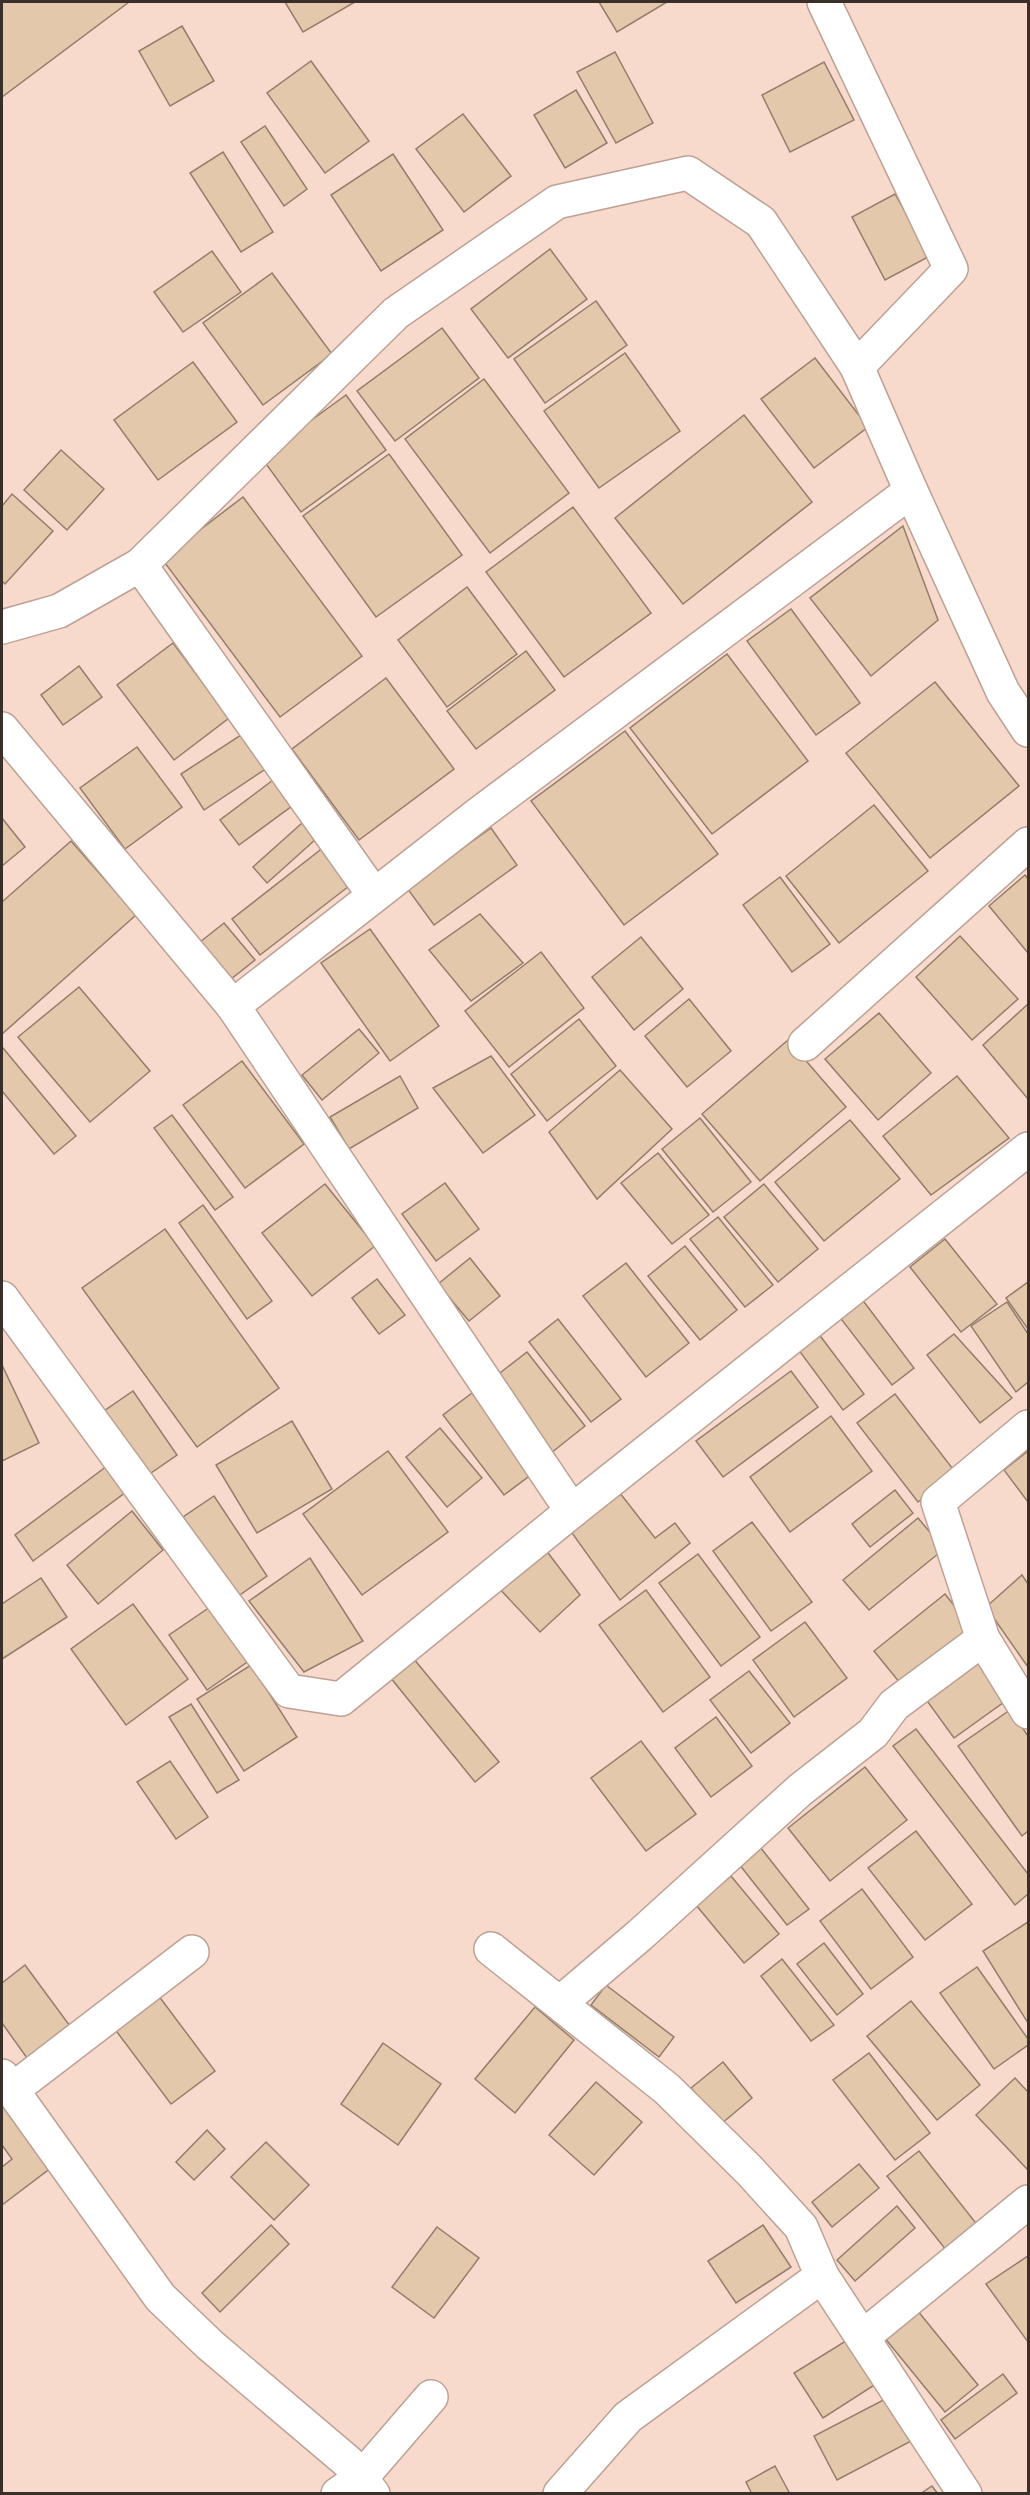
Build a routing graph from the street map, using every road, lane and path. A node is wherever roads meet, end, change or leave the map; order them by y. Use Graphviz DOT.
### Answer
graph roads {
  1 [pos="824,2"];
  2 [pos="857,368"];
  3 [pos="910,491"];
  4 [pos="140,565"];
  5 [pos="2,627"];
  6 [pos="2,729"];
  7 [pos="1029,730"];
  8 [pos="1029,844"];
  9 [pos="374,895"];
  10 [pos="233,1006"];
  11 [pos="805,1044"];
  12 [pos="1029,1149"];
  13 [pos="2,1298"];
  14 [pos="1029,1427"];
  15 [pos="572,1510"];
  16 [pos="984,1639"];
  17 [pos="1029,1712"];
  18 [pos="491,1949"];
  19 [pos="192,1952"];
  20 [pos="560,2002"];
  21 [pos="7,2083"];
  22 [pos="1029,2202"];
  23 [pos="822,2276"];
  24 [pos="864,2336"];
  25 [pos="431,2397"];
  26 [pos="357,2488"];
  27 [pos="560,2493"];
  28 [pos="965,2493"];
  1 -- 2 [label="street"];
  2 -- 3 [label="street"];
  2 -- 4 [label="street"];
  3 -- 7 [label="street"];
  3 -- 9 [label="street"];
  4 -- 5 [label="street"];
  4 -- 9 [label="street"];
  6 -- 10 [label="street"];
  8 -- 11 [label="street"];
  9 -- 10 [label="street"];
  10 -- 15 [label="street"];
  12 -- 15 [label="street"];
  13 -- 15 [label="street"];
  14 -- 16 [label="street"];
  16 -- 17 [label="street"];
  16 -- 20 [label="street"];
  18 -- 20 [label="street"];
  19 -- 21 [label="street"];
  20 -- 23 [label="street"];
  21 -- 26 [label="street"];
  22 -- 24 [label="street"];
  23 -- 24 [label="street"];
  23 -- 27 [label="street"];
  24 -- 28 [label="street"];
  25 -- 26 [label="street"];
}
